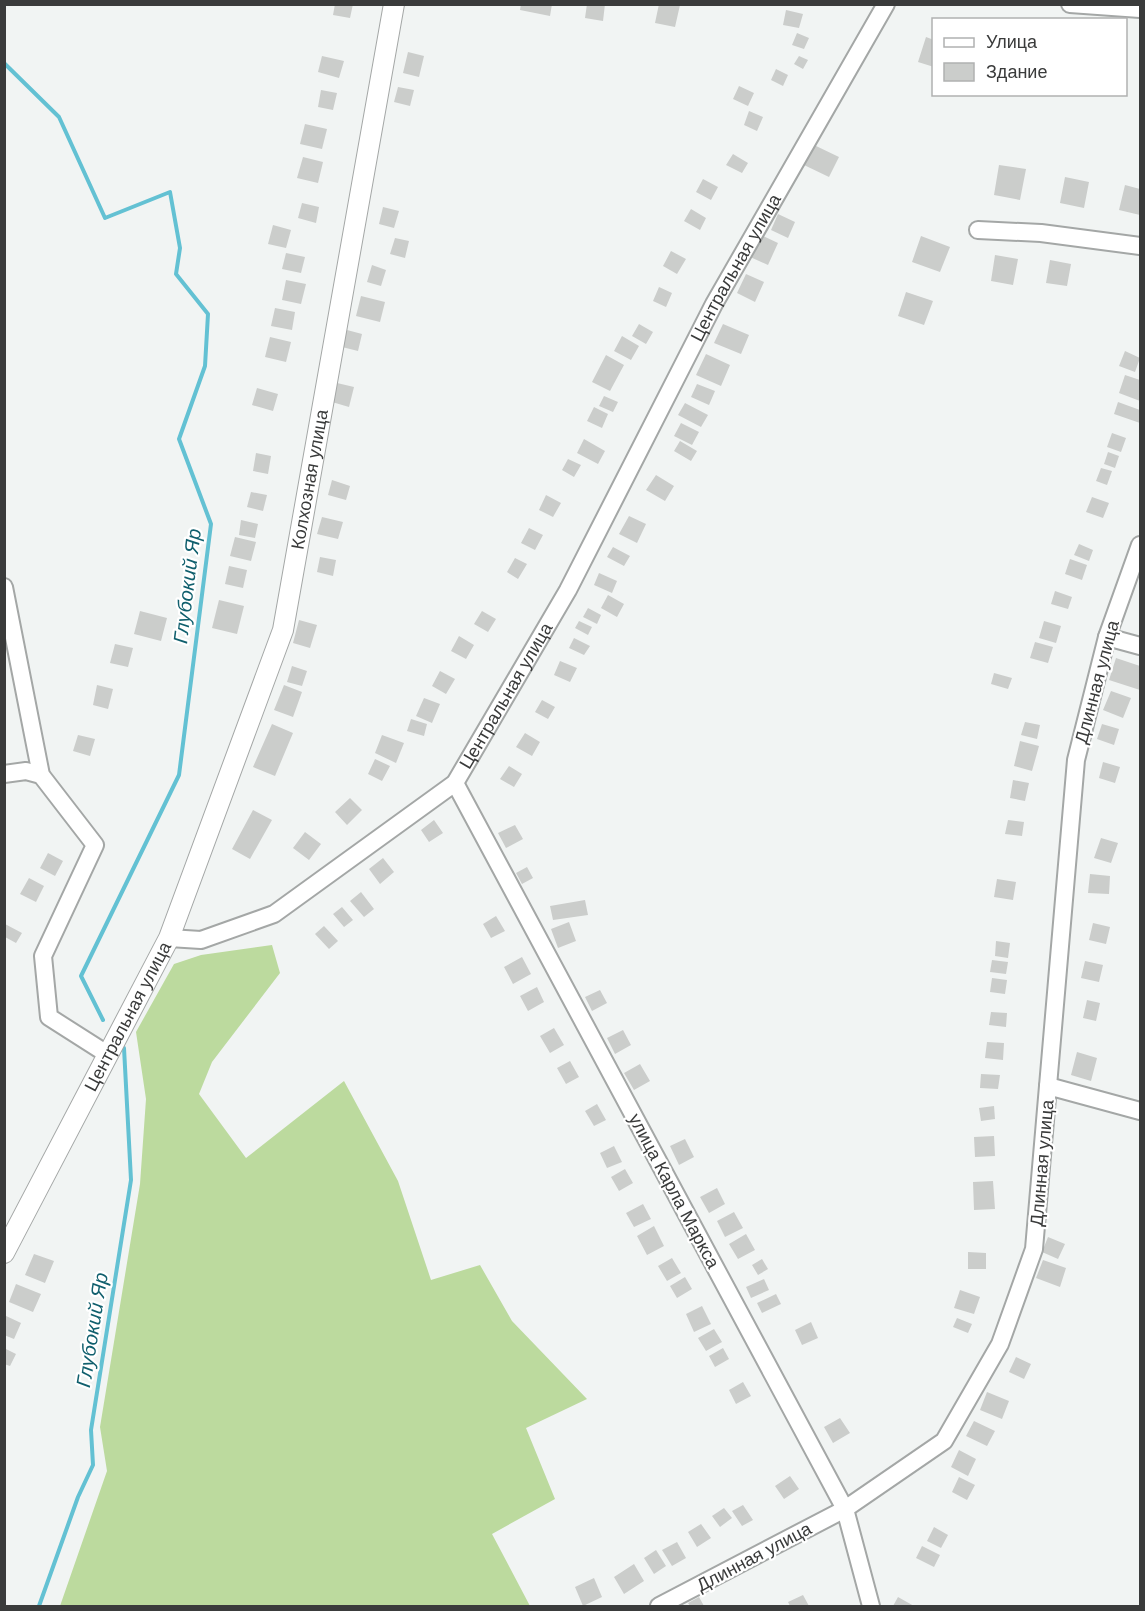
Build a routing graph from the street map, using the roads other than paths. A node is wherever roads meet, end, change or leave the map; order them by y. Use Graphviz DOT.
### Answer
graph roads {
  1 [pos="394,4"];
  2 [pos="886,4"];
  3 [pos="1070,4"];
  4 [pos="1140,9"];
  5 [pos="978,230"];
  6 [pos="1140,246"];
  7 [pos="1140,545"];
  8 [pos="4,587"];
  9 [pos="1107,637"];
  10 [pos="1140,646"];
  11 [pos="4,774"];
  12 [pos="41,775"];
  13 [pos="455,783"];
  14 [pos="169,938"];
  15 [pos="107,1054"];
  16 [pos="1048,1086"];
  17 [pos="1140,1111"];
  18 [pos="4,1253"];
  19 [pos="845,1509"];
  20 [pos="659,1606"];
  21 [pos="871,1606"];
  1 -- 14 [label="street, Колхозная улица"];
  2 -- 13 [label="street, Центральная улица"];
  3 -- 4 [label="street"];
  5 -- 6 [label="street"];
  7 -- 9 [label="street, Длинная улица"];
  8 -- 12 [label="street"];
  9 -- 10 [label="street"];
  9 -- 16 [label="street, Длинная улица"];
  11 -- 12 [label="street"];
  12 -- 15 [label="street"];
  13 -- 14 [label="street, Центральная улица"];
  13 -- 19 [label="street, улица Карла Маркса"];
  14 -- 15 [label="street, Центральная улица"];
  15 -- 18 [label="street, Центральная улица"];
  16 -- 17 [label="street"];
  16 -- 19 [label="street, Длинная улица"];
  19 -- 20 [label="street, Длинная улица"];
  19 -- 21 [label="street, улица Карла Маркса"];
}
